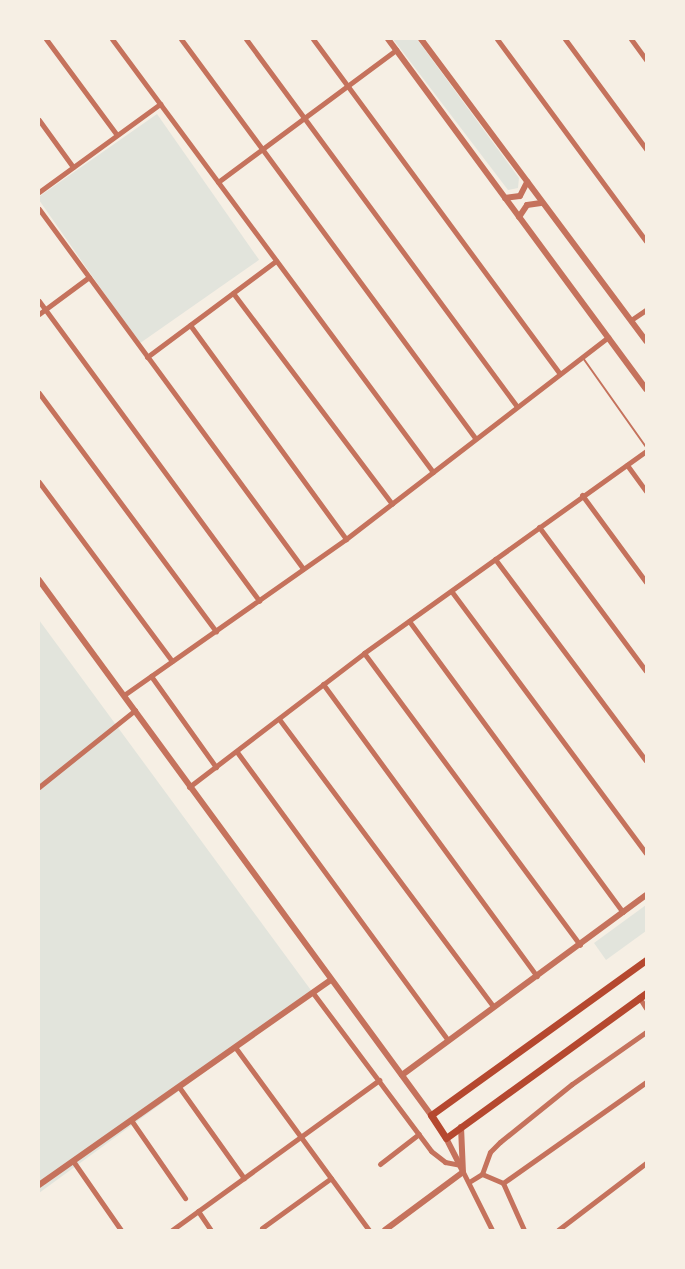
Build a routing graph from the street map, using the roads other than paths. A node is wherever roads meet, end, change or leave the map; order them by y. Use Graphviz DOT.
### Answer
graph roads {
  1 [pos="46,39"];
  2 [pos="112,39"];
  3 [pos="180,39"];
  4 [pos="246,39"];
  5 [pos="313,39"];
  6 [pos="388,39"];
  7 [pos="421,39"];
  8 [pos="497,39"];
  9 [pos="564,39"];
  10 [pos="631,39"];
  11 [pos="396,50"];
  12 [pos="646,60"];
  13 [pos="347,86"];
  14 [pos="160,104"];
  15 [pos="305,118"];
  16 [pos="39,120"];
  17 [pos="117,135"];
  18 [pos="646,149"];
  19 [pos="262,150"];
  20 [pos="73,167"];
  21 [pos="218,182"];
  22 [pos="527,182"];
  23 [pos="39,192"];
  24 [pos="505,198"];
  25 [pos="542,203"];
  26 [pos="39,209"];
  27 [pos="519,217"];
  28 [pos="646,241"];
  29 [pos="276,261"];
  30 [pos="89,277"];
  31 [pos="233,293"];
  32 [pos="39,301"];
  33 [pos="45,310"];
  34 [pos="646,310"];
  35 [pos="39,315"];
  36 [pos="631,321"];
  37 [pos="190,325"];
  38 [pos="608,337"];
  39 [pos="646,341"];
  40 [pos="582,356"];
  41 [pos="147,357"];
  42 [pos="560,374"];
  43 [pos="646,389"];
  44 [pos="39,393"];
  45 [pos="517,406"];
  46 [pos="475,438"];
  47 [pos="646,449"];
  48 [pos="627,465"];
  49 [pos="433,472"];
  50 [pos="39,482"];
  51 [pos="646,491"];
  52 [pos="582,495"];
  53 [pos="392,504"];
  54 [pos="539,527"];
  55 [pos="346,539"];
  56 [pos="495,559"];
  57 [pos="303,569"];
  58 [pos="39,580"];
  59 [pos="646,582"];
  60 [pos="452,592"];
  61 [pos="259,601"];
  62 [pos="409,621"];
  63 [pos="216,631"];
  64 [pos="364,653"];
  65 [pos="172,661"];
  66 [pos="646,671"];
  67 [pos="151,676"];
  68 [pos="323,684"];
  69 [pos="124,695"];
  70 [pos="135,710"];
  71 [pos="279,719"];
  72 [pos="237,752"];
  73 [pos="646,761"];
  74 [pos="216,767"];
  75 [pos="39,787"];
  76 [pos="189,787"];
  77 [pos="646,853"];
  78 [pos="646,895"];
  79 [pos="623,912"];
  80 [pos="580,945"];
  81 [pos="646,960"];
  82 [pos="537,976"];
  83 [pos="330,980"];
  84 [pos="313,993"];
  85 [pos="643,995"];
  86 [pos="493,1006"];
  87 [pos="646,1008"];
  88 [pos="646,1032"];
  89 [pos="448,1040"];
  90 [pos="235,1047"];
  91 [pos="402,1075"];
  92 [pos="379,1080"];
  93 [pos="646,1082"];
  94 [pos="179,1087"];
  95 [pos="431,1115"];
  96 [pos="131,1120"];
  97 [pos="461,1128"];
  98 [pos="419,1134"];
  99 [pos="300,1136"];
  100 [pos="446,1138"];
  101 [pos="73,1161"];
  102 [pos="646,1163"];
  103 [pos="380,1164"];
  104 [pos="460,1165"];
  105 [pos="463,1172"];
  106 [pos="482,1174"];
  107 [pos="244,1178"];
  108 [pos="331,1178"];
  109 [pos="469,1182"];
  110 [pos="503,1183"];
  111 [pos="39,1185"];
  112 [pos="185,1198"];
  113 [pos="198,1211"];
  114 [pos="262,1228"];
  115 [pos="121,1230"];
  116 [pos="172,1230"];
  117 [pos="211,1230"];
  118 [pos="369,1230"];
  119 [pos="385,1230"];
  120 [pos="492,1230"];
  121 [pos="524,1230"];
  122 [pos="558,1230"];
  1 -- 17 [label="street"];
  2 -- 14 [label="street"];
  3 -- 19 [label="street"];
  4 -- 15 [label="street"];
  5 -- 13 [label="street"];
  6 -- 11 [label="street"];
  7 -- 22 [label="street"];
  8 -- 28 [label="street"];
  9 -- 18 [label="street"];
  10 -- 12 [label="street"];
  11 -- 13 [label="street"];
  11 -- 24 [label="street"];
  13 -- 15 [label="street"];
  13 -- 42 [label="street"];
  14 -- 17 [label="street"];
  14 -- 21 [label="street"];
  15 -- 19 [label="street"];
  15 -- 45 [label="street"];
  16 -- 20 [label="street"];
  17 -- 20 [label="street"];
  19 -- 21 [label="street"];
  19 -- 46 [label="street"];
  20 -- 23 [label="street"];
  21 -- 29 [label="street"];
  22 -- 24 [label="street"];
  22 -- 25 [label="street"];
  24 -- 27 [label="street"];
  25 -- 27 [label="street"];
  25 -- 36 [label="street"];
  26 -- 30 [label="street"];
  27 -- 38 [label="street"];
  29 -- 31 [label="street"];
  29 -- 49 [label="street"];
  30 -- 33 [label="street"];
  30 -- 41 [label="street"];
  31 -- 37 [label="street"];
  31 -- 53 [label="street"];
  32 -- 33 [label="street"];
  33 -- 35 [label="street"];
  33 -- 61 [label="street"];
  34 -- 36 [label="street"];
  36 -- 39 [label="street"];
  37 -- 41 [label="street"];
  37 -- 55 [label="street"];
  38 -- 40 [label="street"];
  38 -- 43 [label="street"];
  40 -- 42 [label="street"];
  40 -- 47 [label="lane"];
  41 -- 57 [label="street"];
  42 -- 45 [label="street"];
  44 -- 63 [label="street"];
  45 -- 46 [label="street"];
  46 -- 49 [label="street"];
  47 -- 48 [label="street"];
  48 -- 51 [label="street"];
  48 -- 52 [label="street"];
  49 -- 53 [label="street"];
  50 -- 65 [label="street"];
  52 -- 54 [label="street"];
  52 -- 59 [label="street"];
  53 -- 55 [label="street"];
  54 -- 56 [label="street"];
  54 -- 66 [label="street"];
  55 -- 57 [label="street"];
  56 -- 60 [label="street"];
  56 -- 73 [label="street"];
  57 -- 61 [label="street"];
  58 -- 69 [label="street"];
  60 -- 62 [label="street"];
  60 -- 77 [label="street"];
  61 -- 63 [label="street"];
  62 -- 64 [label="street"];
  62 -- 79 [label="street"];
  63 -- 65 [label="street"];
  64 -- 68 [label="street"];
  64 -- 80 [label="street"];
  65 -- 67 [label="street"];
  67 -- 69 [label="street"];
  67 -- 74 [label="street"];
  68 -- 71 [label="street"];
  68 -- 82 [label="street"];
  69 -- 70 [label="street"];
  70 -- 75 [label="street"];
  70 -- 76 [label="street"];
  71 -- 72 [label="street"];
  71 -- 86 [label="street"];
  72 -- 74 [label="street"];
  72 -- 89 [label="street"];
  74 -- 76 [label="street"];
  76 -- 83 [label="street"];
  78 -- 79 [label="street"];
  79 -- 80 [label="street"];
  80 -- 82 [label="street"];
  81 -- 95 [label="main road"];
  82 -- 86 [label="street"];
  83 -- 84 [label="street"];
  83 -- 91 [label="street"];
  84 -- 90 [label="street"];
  84 -- 92 [label="street"];
  85 -- 87 [label="street"];
  85 -- 97 [label="main road"];
  86 -- 89 [label="street"];
  88 -- 106 [label="street"];
  89 -- 91 [label="street"];
  90 -- 94 [label="street"];
  90 -- 99 [label="street"];
  91 -- 95 [label="street"];
  92 -- 98 [label="street"];
  92 -- 99 [label="street"];
  93 -- 110 [label="street"];
  94 -- 96 [label="street"];
  94 -- 107 [label="street"];
  95 -- 100 [label="main road"];
  96 -- 101 [label="street"];
  96 -- 112 [label="street"];
  97 -- 100 [label="main road"];
  97 -- 105 [label="street"];
  98 -- 103 [label="street"];
  98 -- 104 [label="street"];
  99 -- 107 [label="street"];
  99 -- 108 [label="street"];
  100 -- 104 [label="street"];
  101 -- 111 [label="street"];
  101 -- 115 [label="street"];
  102 -- 122 [label="street"];
  104 -- 105 [label="street"];
  105 -- 109 [label="street"];
  105 -- 119 [label="street"];
  106 -- 109 [label="street"];
  106 -- 110 [label="street"];
  107 -- 113 [label="street"];
  108 -- 114 [label="street"];
  108 -- 118 [label="street"];
  109 -- 120 [label="street"];
  110 -- 121 [label="street"];
  113 -- 116 [label="street"];
  113 -- 117 [label="street"];
}
